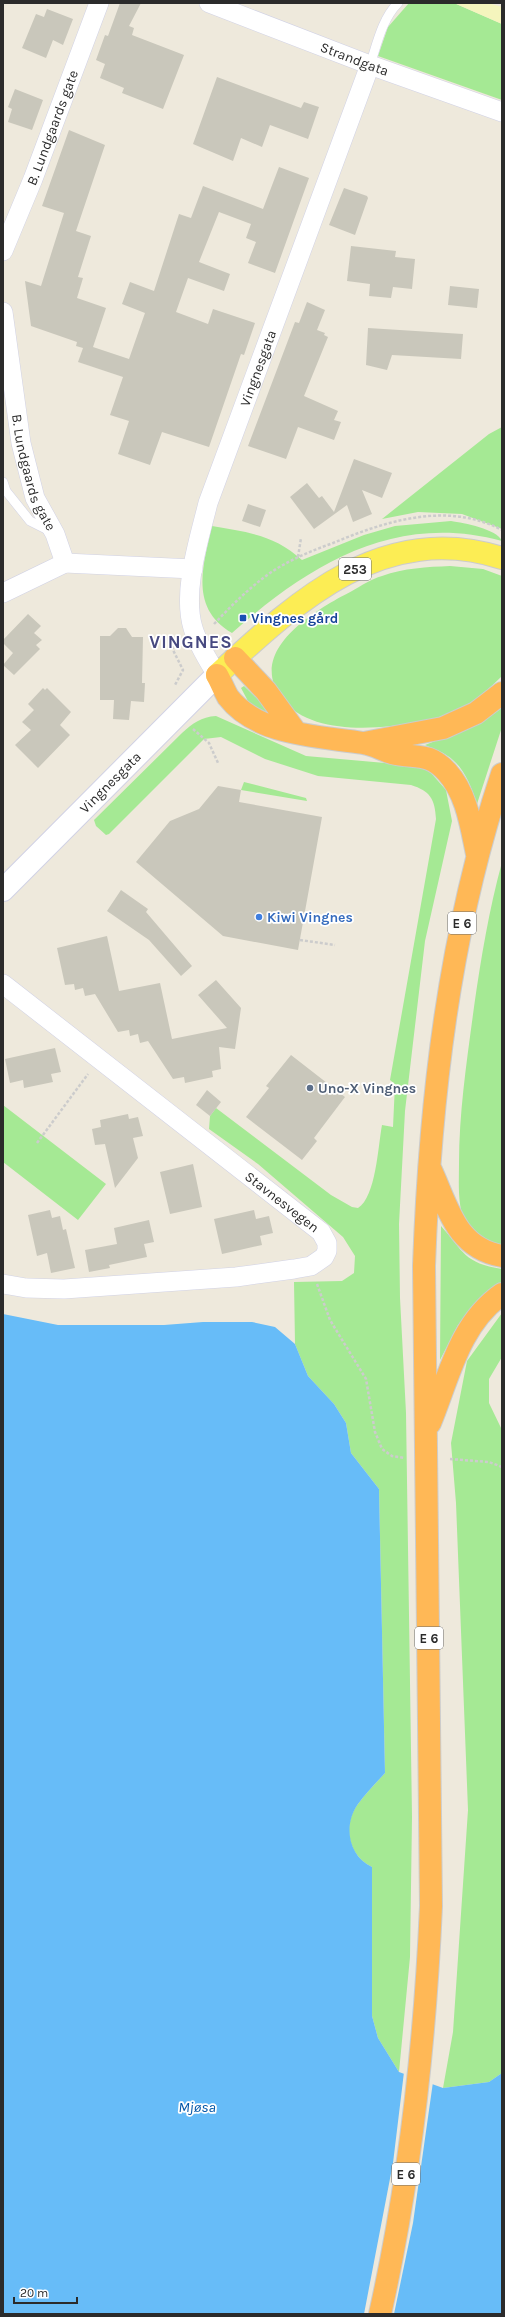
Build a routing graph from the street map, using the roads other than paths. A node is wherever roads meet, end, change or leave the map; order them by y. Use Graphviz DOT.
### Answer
graph roads {
  1 [pos="99,3"];
  2 [pos="209,3"];
  3 [pos="394,5"];
  4 [pos="370,66"];
  5 [pos="502,112"];
  6 [pos="3,251"];
  7 [pos="3,312"];
  8 [pos="3,482"];
  9 [pos="55,534"];
  10 [pos="502,558"];
  11 [pos="65,563"];
  12 [pos="193,569"];
  13 [pos="3,593"];
  14 [pos="235,658"];
  15 [pos="217,675"];
  16 [pos="502,693"];
  17 [pos="295,732"];
  18 [pos="364,743"];
  19 [pos="502,774"];
  20 [pos="477,856"];
  21 [pos="3,890"];
  22 [pos="3,984"];
  23 [pos="430,1167"];
  24 [pos="502,1256"];
  25 [pos="3,1284"];
  26 [pos="502,1294"];
  27 [pos="427,1432"];
  28 [pos="380,2314"];
  1 -- 6 [label="street, B. Lundgaards gate"];
  2 -- 4 [label="street, Strandgata"];
  3 -- 4 [label="lane"];
  4 -- 5 [label="street, Strandgata"];
  4 -- 12 [label="street, Vingnesgata"];
  7 -- 9 [label="street, B. Lundgaards gate"];
  8 -- 9 [label="lane"];
  9 -- 11 [label="street, B. Lundgaards gate"];
  10 -- 14 [label="main road, Vingnesgata / 253"];
  11 -- 12 [label="street"];
  11 -- 13 [label="street"];
  12 -- 15 [label="street, Vingnesgata"];
  14 -- 15 [label="main road, Vingnesgata / 253"];
  14 -- 17 [label="highway"];
  15 -- 17 [label="highway"];
  15 -- 21 [label="street, Vingnesgata"];
  16 -- 18 [label="highway"];
  17 -- 18 [label="highway"];
  18 -- 20 [label="highway"];
  19 -- 20 [label="highway, E 6"];
  20 -- 23 [label="highway, E 6"];
  22 -- 25 [label="street, Stavnesvegen"];
  23 -- 24 [label="highway"];
  23 -- 27 [label="highway, E 6"];
  26 -- 27 [label="highway"];
  27 -- 28 [label="highway, E 6"];
}
